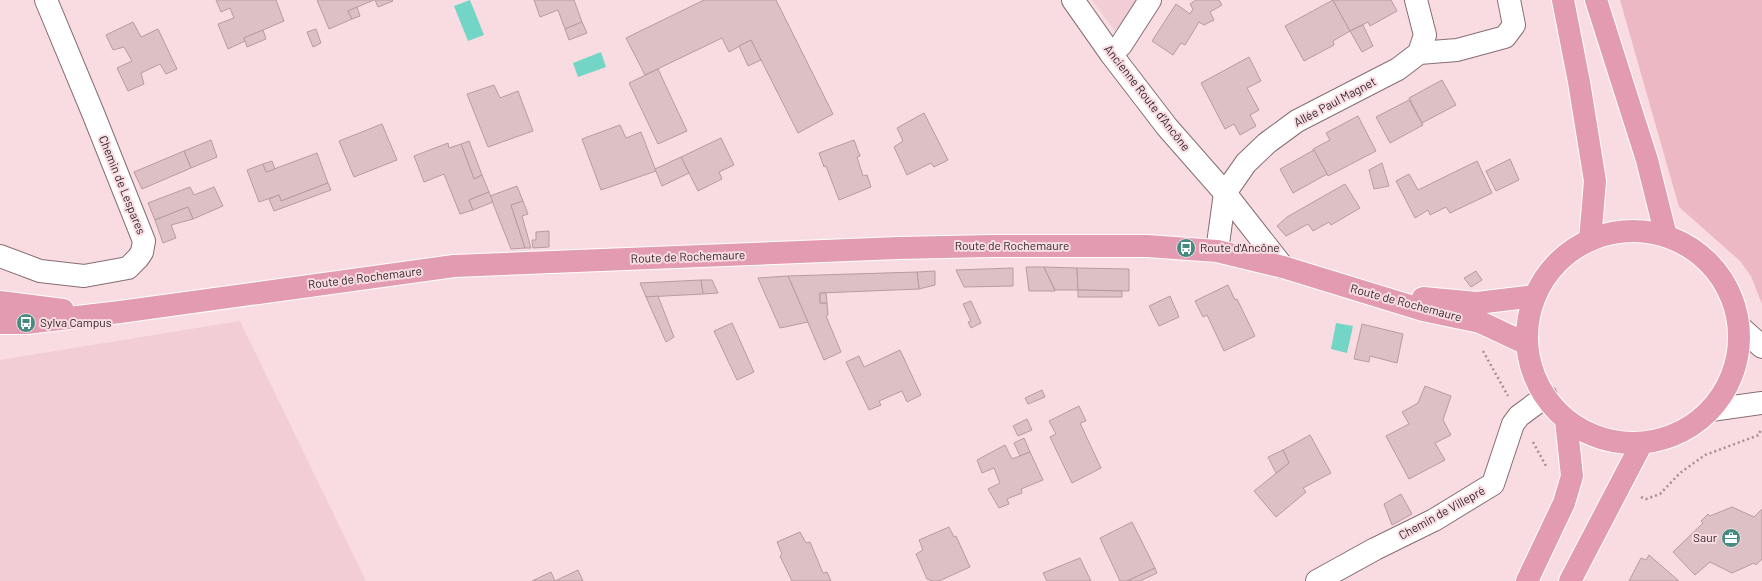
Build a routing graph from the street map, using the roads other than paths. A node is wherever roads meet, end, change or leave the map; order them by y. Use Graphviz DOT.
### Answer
graph roads {
  1 [pos="46,0"];
  2 [pos="1073,0"];
  3 [pos="1150,0"];
  4 [pos="1416,0"];
  5 [pos="1509,0"];
  6 [pos="1563,0"];
  7 [pos="1596,0"];
  8 [pos="1419,53"];
  9 [pos="1111,54"];
  10 [pos="1225,193"];
  11 [pos="1666,236"];
  12 [pos="1590,240"];
  13 [pos="1217,251"];
  14 [pos="0,256"];
  15 [pos="1283,267"];
  16 [pos="1535,296"];
  17 [pos="0,302"];
  18 [pos="94,315"];
  19 [pos="0,323"];
  20 [pos="1740,326"];
  21 [pos="1527,344"];
  22 [pos="1762,347"];
  23 [pos="1546,396"];
  24 [pos="1762,403"];
  25 [pos="1711,410"];
  26 [pos="1566,420"];
  27 [pos="1642,444"];
  28 [pos="1317,581"];
  29 [pos="1527,581"];
  30 [pos="1570,581"];
  1 -- 14 [label="street, Chemin de Lespares"];
  2 -- 9 [label="street, Ancienne Route d'Ancône"];
  3 -- 9 [label="street"];
  4 -- 8 [label="street"];
  5 -- 8 [label="street"];
  6 -- 12 [label="main road"];
  7 -- 11 [label="main road"];
  8 -- 10 [label="street, Allée Paul Magnet"];
  9 -- 10 [label="street, Ancienne Route d'Ancône"];
  10 -- 13 [label="street"];
  10 -- 15 [label="street, Ancienne Route d'Ancône"];
  11 -- 12 [label="main road"];
  11 -- 20 [label="main road"];
  12 -- 16 [label="main road"];
  13 -- 15 [label="main road, Route de Rochemaure"];
  13 -- 18 [label="main road, Route de Rochemaure"];
  15 -- 16 [label="main road, Route de Rochemaure"];
  15 -- 21 [label="main road, Route de Rochemaure"];
  16 -- 21 [label="main road"];
  17 -- 18 [label="main road, Route de Rochemaure"];
  18 -- 19 [label="main road, Route de Rochemaure"];
  20 -- 22 [label="street"];
  20 -- 25 [label="main road"];
  21 -- 23 [label="main road"];
  23 -- 26 [label="main road"];
  23 -- 28 [label="street, Chemin de Villepré"];
  24 -- 25 [label="street"];
  25 -- 27 [label="main road"];
  26 -- 27 [label="main road"];
  26 -- 29 [label="main road"];
  27 -- 30 [label="main road"];
}
